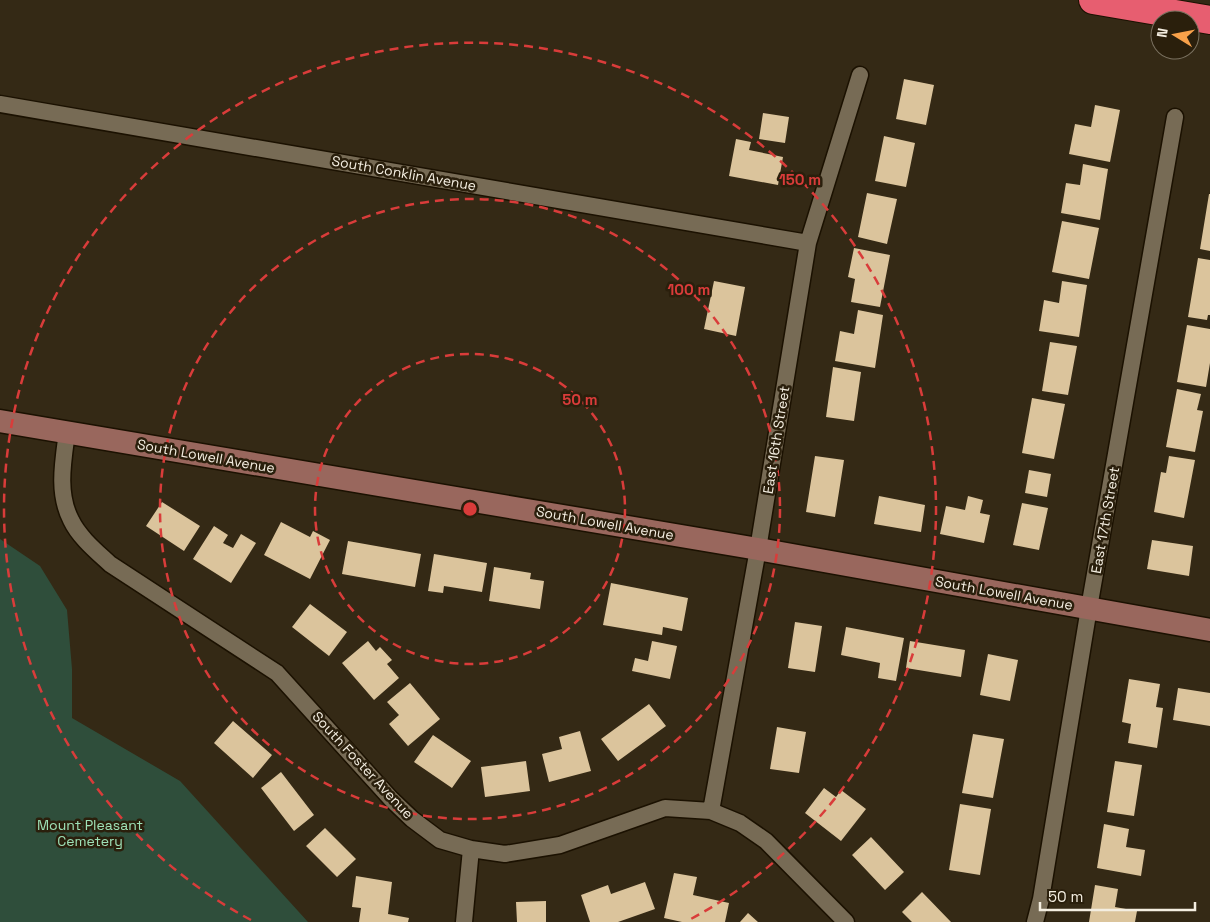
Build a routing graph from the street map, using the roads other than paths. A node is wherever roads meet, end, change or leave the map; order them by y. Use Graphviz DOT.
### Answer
graph roads {
  1 [pos="1093,0"];
  2 [pos="1210,20"];
  3 [pos="860,75"];
  4 [pos="0,104"];
  5 [pos="1175,117"];
  6 [pos="808,243"];
  7 [pos="0,421"];
  8 [pos="67,432"];
  9 [pos="758,549"];
  10 [pos="1089,608"];
  11 [pos="1210,630"];
  12 [pos="711,811"];
  13 [pos="471,849"];
  14 [pos="464,922"];
  15 [pos="846,922"];
  16 [pos="1035,922"];
  1 -- 2 [label="highway"];
  3 -- 6 [label="street, East 16th Street"];
  4 -- 6 [label="street, South Conklin Avenue"];
  5 -- 10 [label="street, East 17th Street"];
  6 -- 9 [label="street, East 16th Street"];
  7 -- 8 [label="street, South Lowell Avenue"];
  8 -- 9 [label="street, South Lowell Avenue"];
  8 -- 13 [label="street, South Foster Avenue"];
  9 -- 10 [label="street, South Lowell Avenue"];
  9 -- 12 [label="street, East 16th Street"];
  10 -- 11 [label="street, South Lowell Avenue"];
  10 -- 16 [label="street, East 17th Street"];
  12 -- 13 [label="street, South Foster Avenue"];
  12 -- 15 [label="street, South Foster Avenue"];
  13 -- 14 [label="street"];
}
